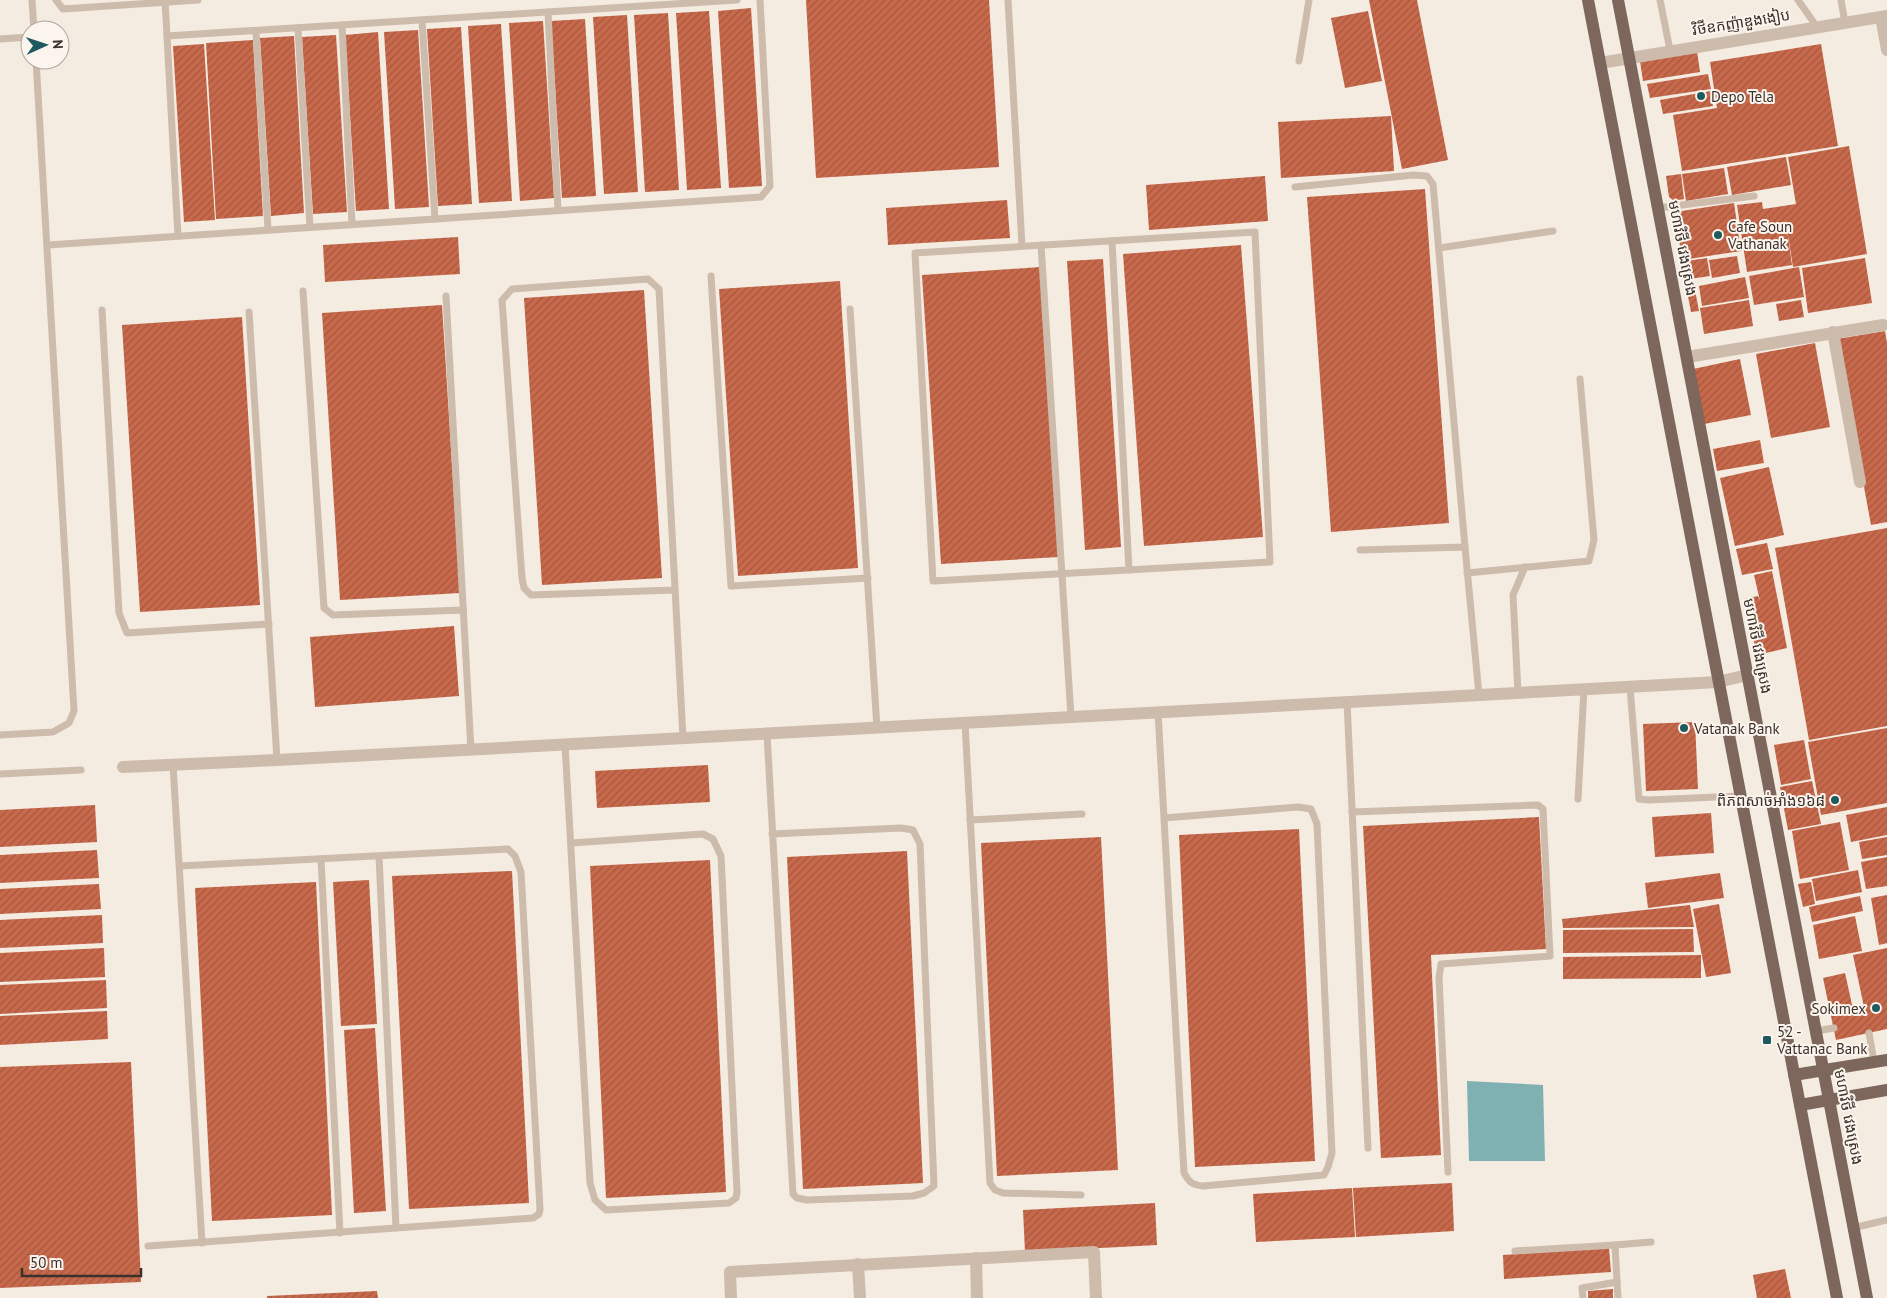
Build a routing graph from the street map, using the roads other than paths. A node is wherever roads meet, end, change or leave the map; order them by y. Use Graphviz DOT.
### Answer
graph roads {
  1 [pos="32,0"];
  2 [pos="56,0"];
  3 [pos="198,0"];
  4 [pos="737,0"];
  5 [pos="760,0"];
  6 [pos="1008,0"];
  7 [pos="1308,0"];
  8 [pos="1588,0"];
  9 [pos="1618,0"];
  10 [pos="1660,0"];
  11 [pos="1798,0"];
  12 [pos="1841,0"];
  13 [pos="165,1"];
  14 [pos="548,12"];
  15 [pos="1884,16"];
  16 [pos="33,20"];
  17 [pos="422,20"];
  18 [pos="1845,23"];
  19 [pos="342,25"];
  20 [pos="1817,27"];
  21 [pos="298,28"];
  22 [pos="256,31"];
  23 [pos="167,36"];
  24 [pos="20,38"];
  25 [pos="0,39"];
  26 [pos="1670,50"];
  27 [pos="1887,50"];
  28 [pos="1628,57"];
  29 [pos="1299,61"];
  30 [pos="1600,63"];
  31 [pos="37,70"];
  32 [pos="1295,187"];
  33 [pos="1754,196"];
  34 [pos="1658,208"];
  35 [pos="558,210"];
  36 [pos="435,218"];
  37 [pos="352,224"];
  38 [pos="310,227"];
  39 [pos="268,230"];
  40 [pos="1553,231"];
  41 [pos="178,236"];
  42 [pos="1112,241"];
  43 [pos="48,245"];
  44 [pos="1041,245"];
  45 [pos="1022,246"];
  46 [pos="1439,248"];
  47 [pos="711,276"];
  48 [pos="303,291"];
  49 [pos="446,296"];
  50 [pos="850,309"];
  51 [pos="102,310"];
  52 [pos="249,312"];
  53 [pos="1882,325"];
  54 [pos="1833,332"];
  55 [pos="1687,357"];
  56 [pos="1580,379"];
  57 [pos="1860,482"];
  58 [pos="1465,547"];
  59 [pos="1360,550"];
  60 [pos="1525,567"];
  61 [pos="1128,570"];
  62 [pos="1467,573"];
  63 [pos="1063,574"];
  64 [pos="868,578"];
  65 [pos="674,590"];
  66 [pos="463,610"];
  67 [pos="269,624"];
  68 [pos="1747,676"];
  69 [pos="1718,682"];
  70 [pos="1630,686"];
  71 [pos="1584,689"];
  72 [pos="1518,693"];
  73 [pos="1479,695"];
  74 [pos="1347,702"];
  75 [pos="1158,712"];
  76 [pos="1071,717"];
  77 [pos="966,723"];
  78 [pos="878,728"];
  79 [pos="767,734"];
  80 [pos="0,735"];
  81 [pos="683,738"];
  82 [pos="565,745"];
  83 [pos="471,750"];
  84 [pos="277,760"];
  85 [pos="173,765"];
  86 [pos="124,767"];
  87 [pos="81,770"];
  88 [pos="0,774"];
  89 [pos="1740,796"];
  90 [pos="1578,799"];
  91 [pos="1352,812"];
  92 [pos="1082,814"];
  93 [pos="1164,818"];
  94 [pos="970,820"];
  95 [pos="772,834"];
  96 [pos="571,843"];
  97 [pos="379,856"];
  98 [pos="321,859"];
  99 [pos="180,866"];
  100 [pos="1834,1028"];
  101 [pos="1816,1030"];
  102 [pos="1869,1033"];
  103 [pos="1887,1060"];
  104 [pos="1874,1062"];
  105 [pos="1823,1070"];
  106 [pos="1794,1075"];
  107 [pos="1887,1090"];
  108 [pos="1829,1100"];
  109 [pos="1800,1105"];
  110 [pos="1368,1148"];
  111 [pos="1448,1172"];
  112 [pos="1081,1194"];
  113 [pos="1887,1220"];
  114 [pos="396,1228"];
  115 [pos="1853,1228"];
  116 [pos="340,1233"];
  117 [pos="1651,1242"];
  118 [pos="202,1243"];
  119 [pos="1615,1245"];
  120 [pos="148,1246"];
  121 [pos="1515,1250"];
  122 [pos="976,1258"];
  123 [pos="858,1264"];
  124 [pos="1617,1282"];
  125 [pos="731,1298"];
  126 [pos="860,1298"];
  127 [pos="977,1298"];
  128 [pos="1096,1298"];
  129 [pos="1583,1298"];
  130 [pos="1618,1298"];
  131 [pos="1837,1298"];
  132 [pos="1867,1298"];
  1 -- 16 [label="lane"];
  2 -- 13 [label="lane"];
  3 -- 13 [label="lane"];
  4 -- 14 [label="lane"];
  5 -- 35 [label="lane"];
  6 -- 45 [label="lane"];
  7 -- 29 [label="lane"];
  8 -- 30 [label="main road"];
  9 -- 28 [label="main road, មហាវិថី វេងស្រេង"];
  10 -- 26 [label="lane"];
  11 -- 20 [label="lane"];
  12 -- 18 [label="lane"];
  13 -- 23 [label="lane"];
  14 -- 17 [label="lane"];
  14 -- 35 [label="lane"];
  15 -- 18 [label="street, វិថីឧកញ៉ាឌួងងៀប"];
  15 -- 27 [label="street"];
  17 -- 19 [label="lane"];
  17 -- 36 [label="lane"];
  18 -- 20 [label="street, វិថីឧកញ៉ាឌួងងៀប"];
  19 -- 21 [label="lane"];
  19 -- 37 [label="lane"];
  20 -- 26 [label="street, វិថីឧកញ៉ាឌួងងៀប"];
  21 -- 22 [label="lane"];
  21 -- 38 [label="lane"];
  22 -- 23 [label="lane"];
  22 -- 39 [label="lane"];
  23 -- 41 [label="lane"];
  24 -- 25 [label="lane"];
  26 -- 28 [label="street, វិថីឧកញ៉ាឌួងងៀប"];
  28 -- 30 [label="street, វិថីឧកញ៉ាឌួងងៀប"];
  28 -- 34 [label="main road, មហាវិថី វេងស្រេង"];
  30 -- 69 [label="main road"];
  31 -- 43 [label="lane"];
  32 -- 46 [label="lane"];
  33 -- 34 [label="lane"];
  34 -- 55 [label="main road, មហាវិថី វេងស្រេង"];
  35 -- 36 [label="lane"];
  36 -- 37 [label="lane"];
  37 -- 38 [label="lane"];
  38 -- 39 [label="lane"];
  39 -- 41 [label="lane"];
  40 -- 46 [label="lane"];
  41 -- 43 [label="lane"];
  42 -- 44 [label="lane"];
  42 -- 61 [label="lane"];
  42 -- 61 [label="lane"];
  43 -- 80 [label="lane"];
  44 -- 45 [label="lane"];
  44 -- 63 [label="lane"];
  45 -- 63 [label="lane"];
  46 -- 58 [label="lane"];
  47 -- 64 [label="lane"];
  48 -- 66 [label="lane"];
  49 -- 66 [label="lane"];
  50 -- 64 [label="lane"];
  51 -- 67 [label="lane"];
  52 -- 67 [label="lane"];
  53 -- 54 [label="street"];
  54 -- 55 [label="street"];
  54 -- 57 [label="street"];
  55 -- 68 [label="main road, មហាវិថី វេងស្រេង"];
  56 -- 60 [label="lane"];
  58 -- 59 [label="lane"];
  58 -- 62 [label="lane"];
  60 -- 62 [label="lane"];
  60 -- 72 [label="lane"];
  61 -- 63 [label="lane"];
  62 -- 73 [label="lane"];
  63 -- 76 [label="lane"];
  64 -- 78 [label="lane"];
  65 -- 65 [label="lane"];
  65 -- 81 [label="lane"];
  66 -- 83 [label="lane"];
  67 -- 84 [label="lane"];
  68 -- 69 [label="street"];
  68 -- 101 [label="main road, មហាវិថី វេងស្រេង"];
  69 -- 70 [label="street"];
  69 -- 89 [label="main road"];
  70 -- 71 [label="street"];
  70 -- 89 [label="lane"];
  71 -- 72 [label="street"];
  71 -- 90 [label="lane"];
  72 -- 73 [label="street"];
  73 -- 74 [label="street"];
  74 -- 75 [label="street"];
  74 -- 91 [label="lane"];
  75 -- 76 [label="street"];
  75 -- 93 [label="lane"];
  76 -- 77 [label="street"];
  77 -- 78 [label="street"];
  77 -- 94 [label="lane"];
  78 -- 79 [label="street"];
  79 -- 81 [label="street"];
  79 -- 95 [label="lane"];
  81 -- 82 [label="street"];
  82 -- 83 [label="street"];
  82 -- 96 [label="lane"];
  83 -- 84 [label="street"];
  84 -- 85 [label="street"];
  85 -- 86 [label="street"];
  85 -- 99 [label="lane"];
  87 -- 88 [label="lane"];
  89 -- 106 [label="main road"];
  91 -- 110 [label="lane"];
  91 -- 111 [label="lane"];
  92 -- 94 [label="lane"];
  93 -- 93 [label="lane"];
  94 -- 112 [label="lane"];
  95 -- 95 [label="lane"];
  96 -- 96 [label="lane"];
  97 -- 98 [label="lane"];
  97 -- 114 [label="lane"];
  97 -- 114 [label="lane"];
  98 -- 99 [label="lane"];
  98 -- 116 [label="lane"];
  99 -- 118 [label="lane"];
  100 -- 101 [label="lane"];
  101 -- 105 [label="main road, មហាវិថី វេងស្រេង"];
  102 -- 104 [label="lane"];
  103 -- 104 [label="main road"];
  104 -- 105 [label="main road"];
  105 -- 106 [label="main road"];
  105 -- 108 [label="main road, មហាវិថី វេងស្រេង"];
  106 -- 109 [label="main road"];
  107 -- 108 [label="main road"];
  108 -- 109 [label="main road"];
  108 -- 115 [label="main road, មហាវិថី វេងស្រេង"];
  109 -- 131 [label="main road"];
  113 -- 115 [label="lane"];
  114 -- 116 [label="lane"];
  115 -- 132 [label="main road, មហាវិថី វេងស្រេង"];
  116 -- 118 [label="lane"];
  117 -- 119 [label="lane"];
  118 -- 120 [label="lane"];
  119 -- 121 [label="lane"];
  119 -- 124 [label="lane"];
  122 -- 123 [label="street"];
  122 -- 127 [label="street"];
  122 -- 128 [label="street"];
  123 -- 125 [label="street"];
  123 -- 126 [label="street"];
  124 -- 129 [label="lane"];
  124 -- 130 [label="lane"];
}
